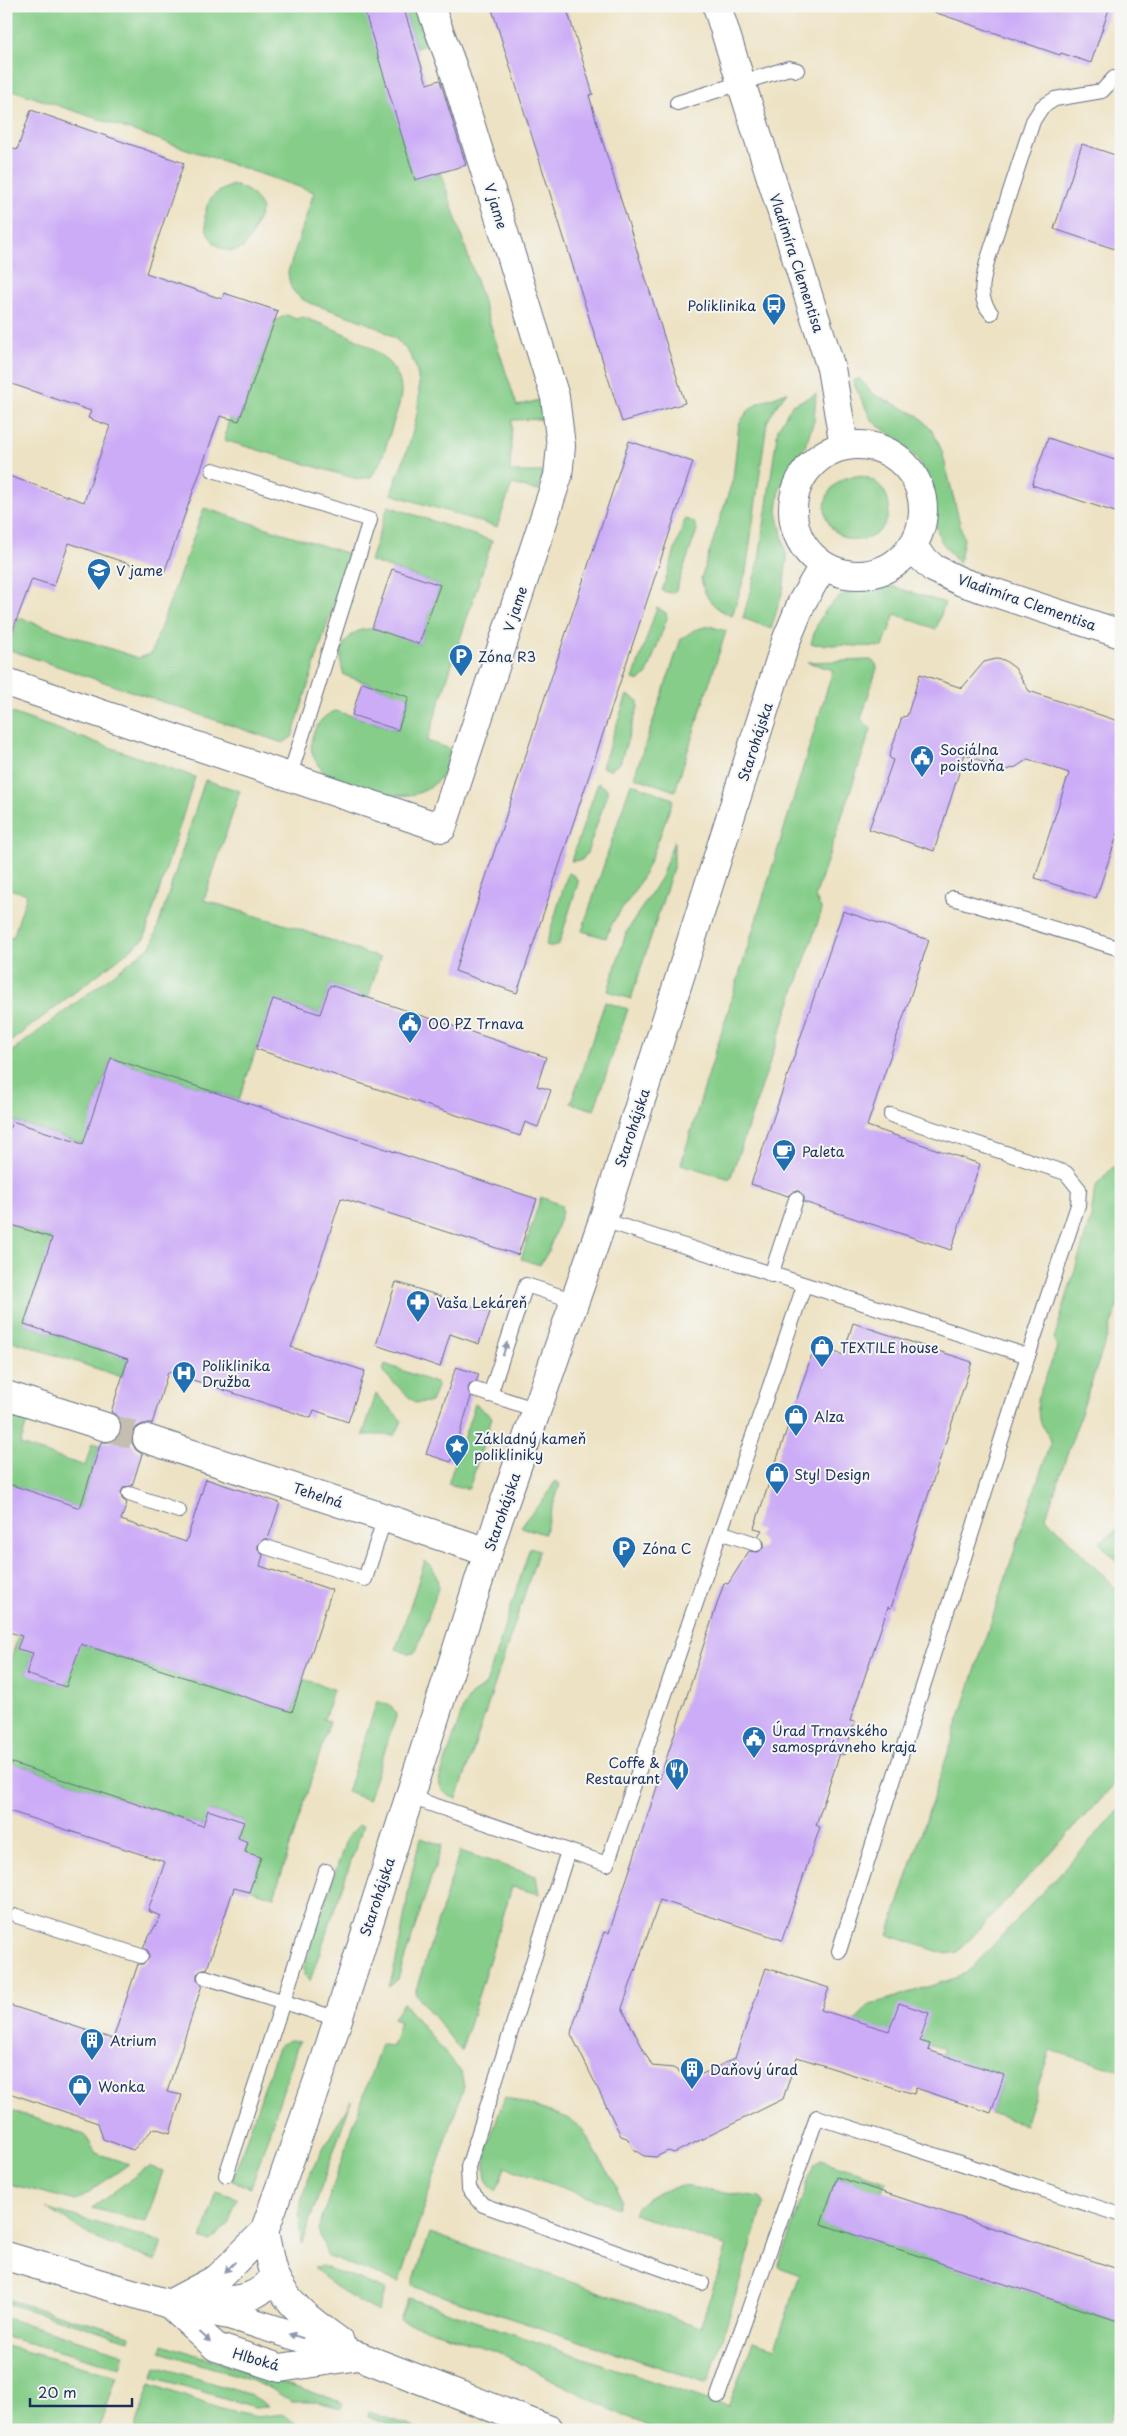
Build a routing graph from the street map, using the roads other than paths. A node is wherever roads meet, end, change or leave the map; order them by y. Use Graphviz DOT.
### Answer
graph roads {
  1 [pos="430,6"];
  2 [pos="717,6"];
  3 [pos="797,70"];
  4 [pos="1114,78"];
  5 [pos="741,82"];
  6 [pos="677,103"];
  7 [pos="991,314"];
  8 [pos="844,446"];
  9 [pos="213,470"];
  10 [pos="912,548"];
  11 [pos="823,566"];
  12 [pos="1121,634"];
  13 [pos="6,682"];
  14 [pos="289,778"];
  15 [pos="953,898"];
  16 [pos="1121,950"];
  17 [pos="891,1116"];
  18 [pos="796,1199"];
  19 [pos="603,1220"];
  20 [pos="772,1276"];
  21 [pos="804,1286"];
  22 [pos="575,1302"];
  23 [pos="1028,1356"];
  24 [pos="476,1390"];
  25 [pos="6,1395"];
  26 [pos="490,1395"];
  27 [pos="537,1410"];
  28 [pos="106,1427"];
  29 [pos="147,1439"];
  30 [pos="130,1494"];
  31 [pos="179,1511"];
  32 [pos="385,1517"];
  33 [pos="720,1532"];
  34 [pos="756,1544"];
  35 [pos="266,1547"];
  36 [pos="488,1552"];
  37 [pos="410,1797"];
  38 [pos="568,1851"];
  39 [pos="326,1872"];
  40 [pos="17,1916"];
  41 [pos="839,1951"];
  42 [pos="141,1956"];
  43 [pos="205,1977"];
  44 [pos="283,2002"];
  45 [pos="338,2019"];
  46 [pos="226,2175"];
  47 [pos="1121,2215"];
  48 [pos="264,2232"];
  49 [pos="6,2256"];
  50 [pos="274,2276"];
  51 [pos="702,2284"];
  52 [pos="169,2304"];
  53 [pos="359,2356"];
  54 [pos="718,2396"];
  55 [pos="550,2430"];
  1 -- 14 [label="street, V jame"];
  2 -- 5 [label="street, Vladimíra Clementisa"];
  3 -- 5 [label="lane"];
  4 -- 7 [label="lane"];
  5 -- 6 [label="lane"];
  5 -- 8 [label="street, Vladimíra Clementisa"];
  8 -- 10 [label="street"];
  8 -- 11 [label="street"];
  9 -- 14 [label="lane"];
  10 -- 11 [label="street"];
  10 -- 12 [label="street, Vladimíra Clementisa"];
  11 -- 19 [label="street, Starohájska"];
  13 -- 14 [label="street, V jame"];
  15 -- 16 [label="lane"];
  17 -- 23 [label="lane"];
  18 -- 20 [label="lane"];
  19 -- 20 [label="lane"];
  19 -- 22 [label="street, Starohájska"];
  20 -- 21 [label="lane"];
  21 -- 23 [label="lane"];
  21 -- 33 [label="lane"];
  26 -- 22 [label="lane, one-way"];
  22 -- 27 [label="street, Starohájska"];
  23 -- 41 [label="lane"];
  24 -- 26 [label="lane"];
  25 -- 28 [label="street"];
  26 -- 27 [label="lane"];
  27 -- 36 [label="street, Starohájska"];
  29 -- 32 [label="street, Tehelná"];
  30 -- 31 [label="lane"];
  32 -- 35 [label="lane"];
  32 -- 36 [label="street, Tehelná"];
  33 -- 34 [label="lane"];
  33 -- 38 [label="lane"];
  36 -- 37 [label="street, Starohájska"];
  37 -- 38 [label="lane"];
  37 -- 45 [label="street, Starohájska"];
  38 -- 51 [label="lane"];
  39 -- 44 [label="lane"];
  40 -- 42 [label="lane"];
  43 -- 44 [label="lane"];
  44 -- 45 [label="lane"];
  44 -- 46 [label="lane"];
  45 -- 48 [label="street, Starohájska"];
  47 -- 54 [label="lane"];
  48 -- 50 [label="street, Hlboká"];
  48 -- 52 [label="street, Starohájska, one-way"];
  49 -- 52 [label="street, Hlboká"];
  50 -- 52 [label="street, Hlboká"];
  50 -- 53 [label="street, Hlboká"];
  52 -- 53 [label="street, Hlboká"];
  53 -- 55 [label="street, Hlboká"];
}
